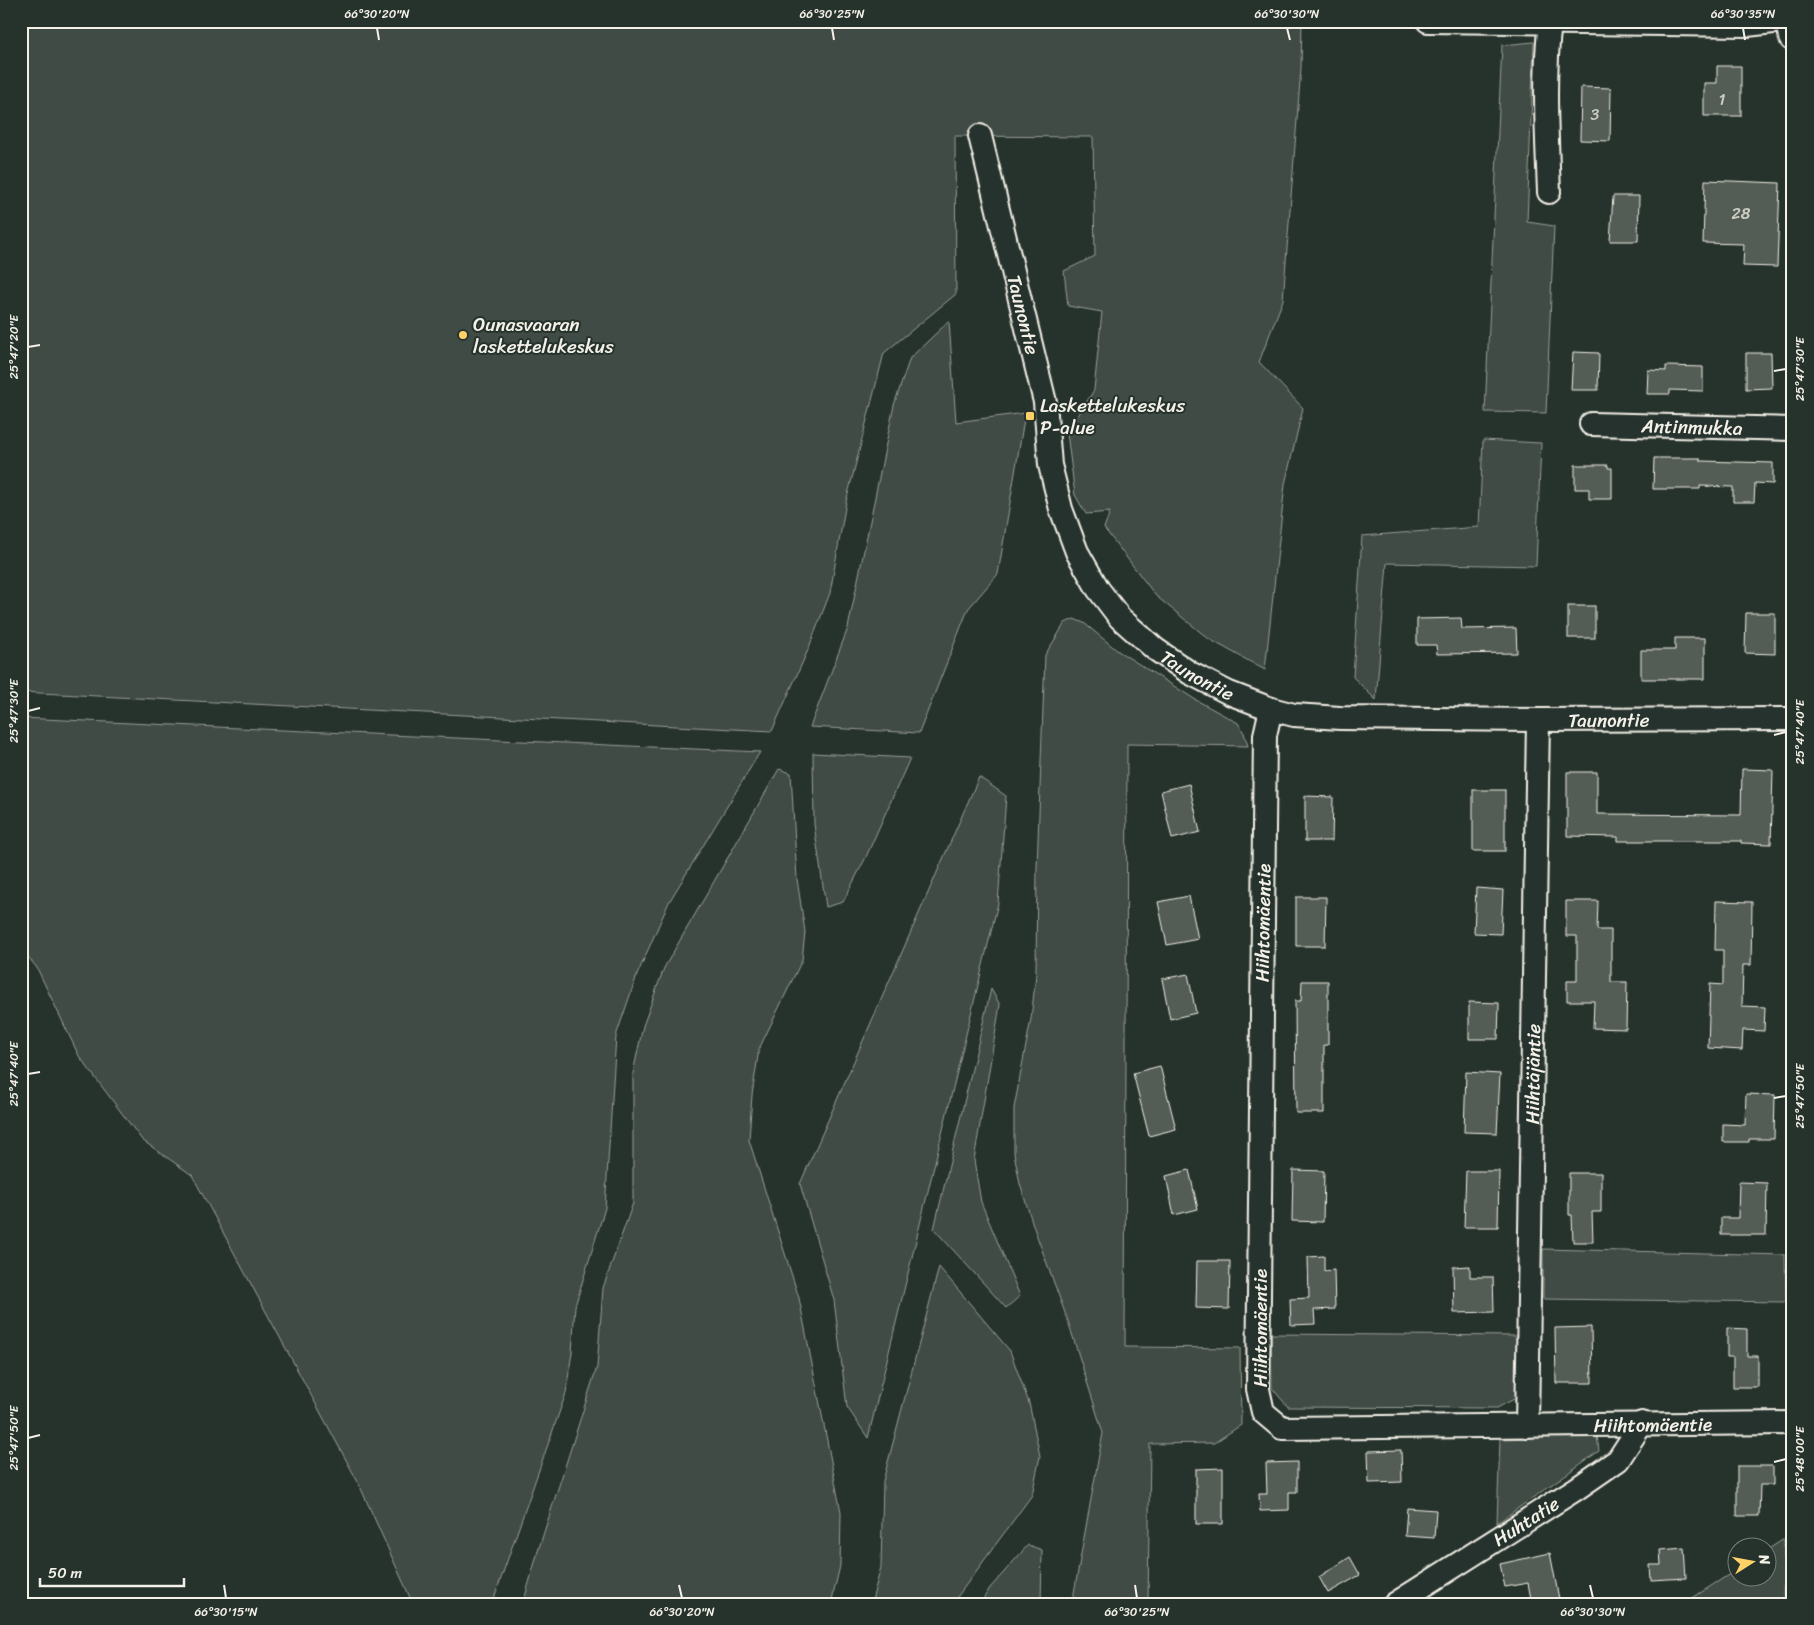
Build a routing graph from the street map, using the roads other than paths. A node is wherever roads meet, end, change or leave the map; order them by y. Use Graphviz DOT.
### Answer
graph roads {
  1 [pos="1428,21"];
  2 [pos="1782,21"];
  3 [pos="1790,21"];
  4 [pos="1550,23"];
  5 [pos="1793,37"];
  6 [pos="980,136"];
  7 [pos="1549,192"];
  8 [pos="1591,424"];
  9 [pos="1793,429"];
  10 [pos="1271,709"];
  11 [pos="1793,719"];
  12 [pos="1538,720"];
  13 [pos="1642,1423"];
  14 [pos="1793,1423"];
  15 [pos="1527,1426"];
  16 [pos="1395,1604"];
  1 -- 4 [label="street"];
  2 -- 4 [label="street"];
  3 -- 5 [label="street"];
  4 -- 7 [label="street"];
  6 -- 10 [label="street, Taunontie"];
  8 -- 9 [label="street, Antinmukka"];
  10 -- 12 [label="street, Taunontie"];
  10 -- 15 [label="street, Hiihtomäentie"];
  11 -- 12 [label="street, Taunontie"];
  12 -- 15 [label="street, Hiihtäjäntie"];
  13 -- 14 [label="street, Hiihtomäentie"];
  13 -- 15 [label="street, Hiihtomäentie"];
  13 -- 16 [label="street, Huhtatie"];
}
